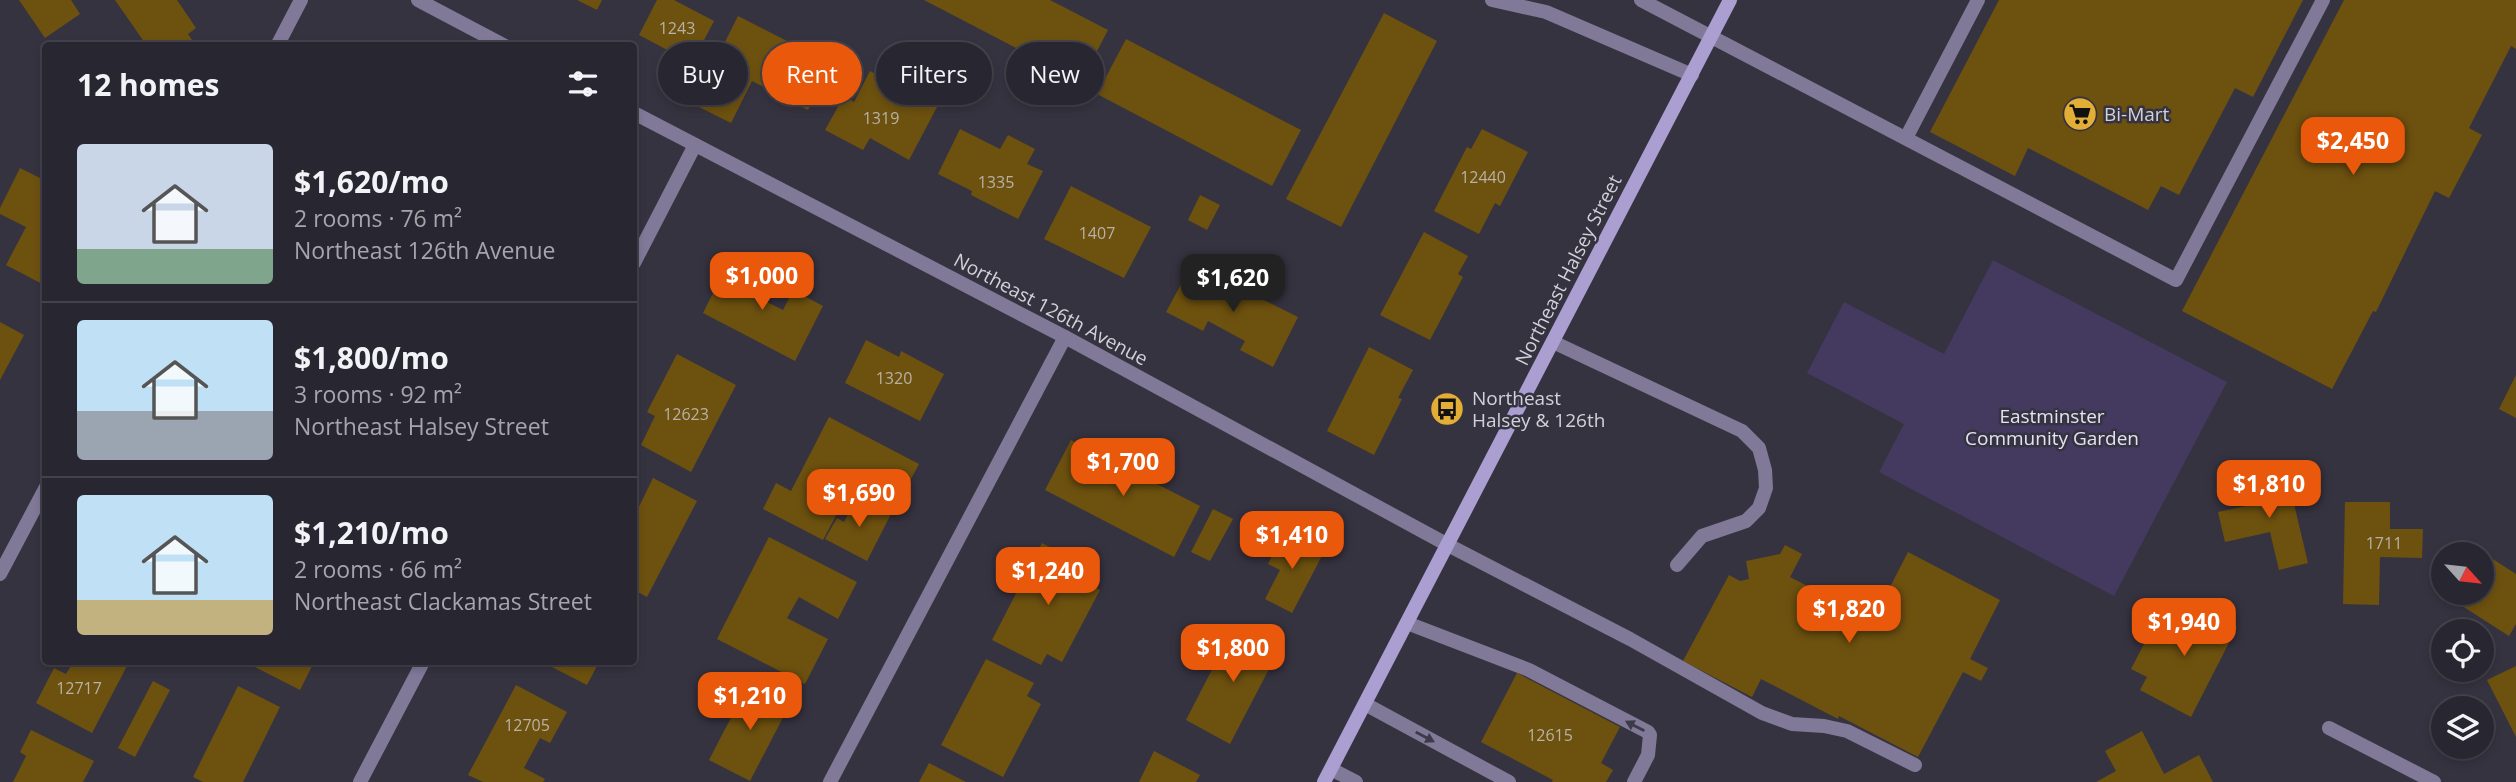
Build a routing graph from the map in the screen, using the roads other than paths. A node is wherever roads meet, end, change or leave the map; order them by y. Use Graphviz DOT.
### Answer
graph roads {
  1 [pos="301,0"];
  2 [pos="418,0"];
  3 [pos="1492,0"];
  4 [pos="1641,0"];
  5 [pos="1730,0"];
  6 [pos="1978,0"];
  7 [pos="2323,0"];
  8 [pos="1711,36"];
  9 [pos="279,42"];
  10 [pos="497,42"];
  11 [pos="1692,75"];
  12 [pos="637,115"];
  13 [pos="1906,138"];
  14 [pos="695,145"];
  15 [pos="637,256"];
  16 [pos="1065,337"];
  17 [pos="1553,342"];
  18 [pos="42,495"];
  19 [pos="1448,545"];
  20 [pos="1676,565"];
  21 [pos="0,574"];
  22 [pos="1408,623"];
  23 [pos="421,665"];
  24 [pos="1365,704"];
  25 [pos="2329,728"];
  26 [pos="1915,765"];
  27 [pos="1328,776"];
  28 [pos="360,782"];
  29 [pos="830,782"];
  30 [pos="1356,782"];
  31 [pos="1509,782"];
  32 [pos="1634,782"];
  33 [pos="2434,782"];
  1 -- 9 [label="street"];
  2 -- 10 [label="street"];
  3 -- 11 [label="street"];
  4 -- 8 [label="street"];
  5 -- 8 [label="main road, Northeast Halsey Street"];
  6 -- 13 [label="street"];
  7 -- 13 [label="street"];
  8 -- 11 [label="main road, Northeast Halsey Street"];
  8 -- 13 [label="street"];
  11 -- 17 [label="main road, Northeast Halsey Street"];
  12 -- 14 [label="street, Northeast 126th Avenue"];
  14 -- 15 [label="street"];
  14 -- 16 [label="street, Northeast 126th Avenue"];
  16 -- 19 [label="street, Northeast 126th Avenue"];
  16 -- 29 [label="street"];
  17 -- 19 [label="main road, Northeast Halsey Street"];
  17 -- 20 [label="street"];
  18 -- 21 [label="street"];
  19 -- 22 [label="main road, Northeast Halsey Street"];
  19 -- 26 [label="street, Northeast 126th Avenue"];
  22 -- 24 [label="main road, Northeast Halsey Street"];
  32 -- 22 [label="street, one-way"];
  23 -- 28 [label="street"];
  24 -- 27 [label="main road, Northeast Halsey Street"];
  24 -- 31 [label="street, one-way"];
  25 -- 33 [label="street"];
  27 -- 30 [label="street"];
}
